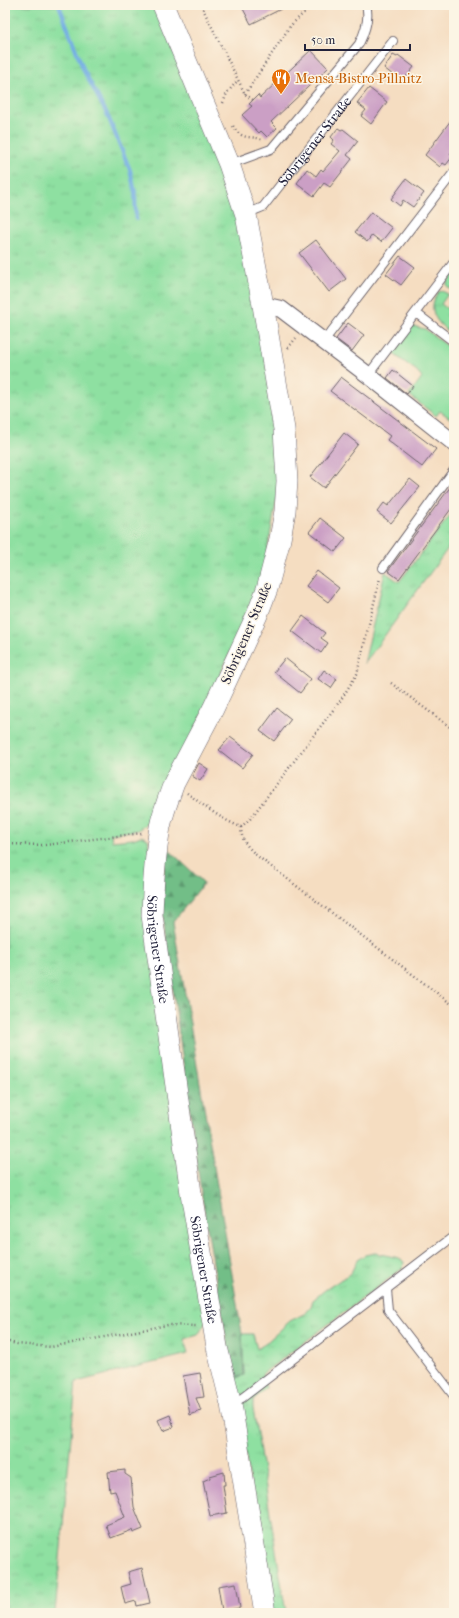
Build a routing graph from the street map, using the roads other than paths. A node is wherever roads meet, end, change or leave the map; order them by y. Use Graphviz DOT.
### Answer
graph roads {
  1 [pos="163,5"];
  2 [pos="366,5"];
  3 [pos="393,41"];
  4 [pos="229,164"];
  5 [pos="454,172"];
  6 [pos="246,215"];
  7 [pos="454,262"];
  8 [pos="263,305"];
  9 [pos="416,313"];
  10 [pos="324,341"];
  11 [pos="454,342"];
  12 [pos="368,375"];
  13 [pos="454,443"];
  14 [pos="454,470"];
  15 [pos="383,568"];
  16 [pos="454,1236"];
  17 [pos="386,1288"];
  18 [pos="454,1396"];
  19 [pos="231,1404"];
  20 [pos="265,1613"];
  1 -- 4 [label="street, Söbrigener Straße"];
  2 -- 4 [label="lane"];
  3 -- 6 [label="lane, Söbrigener Straße"];
  4 -- 6 [label="street, Söbrigener Straße"];
  5 -- 10 [label="lane"];
  6 -- 8 [label="street, Söbrigener Straße"];
  7 -- 9 [label="lane"];
  8 -- 10 [label="street"];
  8 -- 19 [label="street, Söbrigener Straße"];
  9 -- 11 [label="lane"];
  9 -- 12 [label="lane"];
  10 -- 12 [label="street"];
  12 -- 13 [label="street"];
  14 -- 15 [label="lane"];
  16 -- 17 [label="lane"];
  17 -- 18 [label="lane"];
  17 -- 19 [label="lane"];
  19 -- 20 [label="street, Söbrigener Straße"];
}
